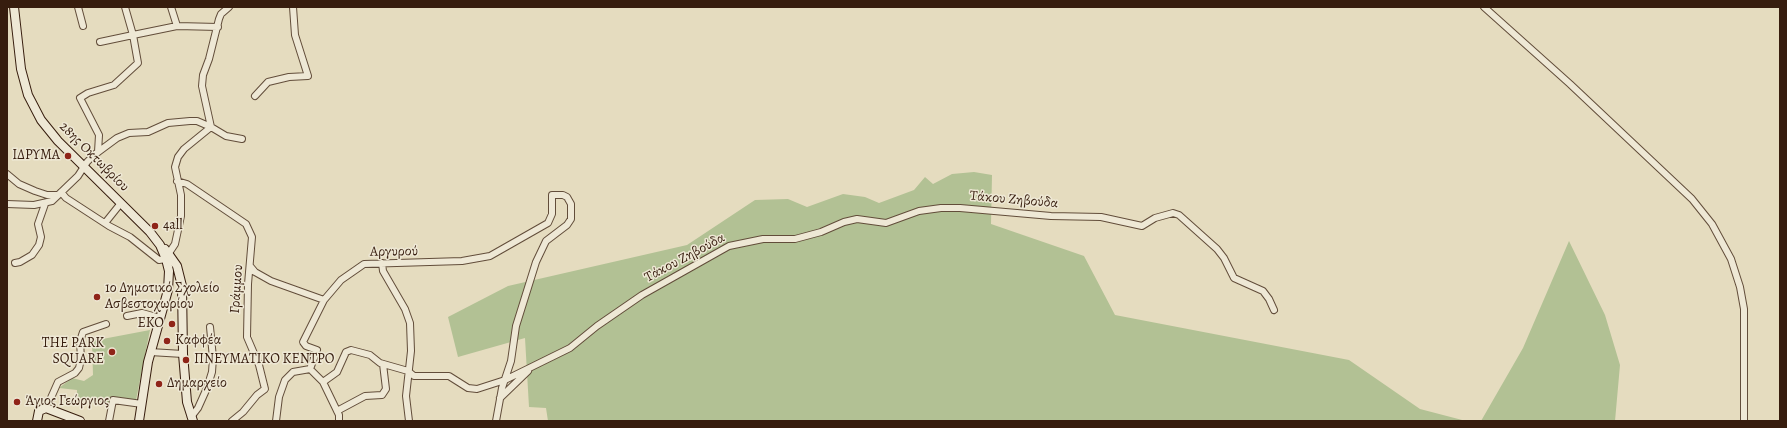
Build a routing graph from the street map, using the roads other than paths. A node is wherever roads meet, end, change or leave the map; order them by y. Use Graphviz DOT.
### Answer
graph roads {
  1 [pos="14,7"];
  2 [pos="78,7"];
  3 [pos="125,7"];
  4 [pos="171,7"];
  5 [pos="229,7"];
  6 [pos="293,7"];
  7 [pos="1484,7"];
  8 [pos="83,26"];
  9 [pos="177,26"];
  10 [pos="218,27"];
  11 [pos="133,35"];
  12 [pos="100,42"];
  13 [pos="255,96"];
  14 [pos="211,127"];
  15 [pos="242,139"];
  16 [pos="98,152"];
  17 [pos="83,167"];
  18 [pos="7,174"];
  19 [pos="177,181"];
  20 [pos="35,191"];
  21 [pos="60,194"];
  22 [pos="122,203"];
  23 [pos="7,204"];
  24 [pos="45,204"];
  25 [pos="34,205"];
  26 [pos="105,224"];
  27 [pos="167,256"];
  28 [pos="15,263"];
  29 [pos="382,263"];
  30 [pos="250,266"];
  31 [pos="169,271"];
  32 [pos="180,275"];
  33 [pos="324,300"];
  34 [pos="1274,310"];
  35 [pos="127,316"];
  36 [pos="160,318"];
  37 [pos="106,324"];
  38 [pos="210,326"];
  39 [pos="150,352"];
  40 [pos="183,354"];
  41 [pos="383,364"];
  42 [pos="530,368"];
  43 [pos="310,369"];
  44 [pos="408,371"];
  45 [pos="505,380"];
  46 [pos="323,382"];
  47 [pos="500,398"];
  48 [pos="142,404"];
  49 [pos="42,409"];
  50 [pos="337,411"];
  51 [pos="192,419"];
  52 [pos="37,421"];
  53 [pos="80,421"];
  54 [pos="109,421"];
  55 [pos="139,421"];
  56 [pos="232,421"];
  57 [pos="276,421"];
  58 [pos="339,421"];
  59 [pos="409,421"];
  60 [pos="496,421"];
  61 [pos="1744,421"];
  1 -- 17 [label="main road, 28ης Οκτωβρίου"];
  2 -- 8 [label="street"];
  3 -- 11 [label="street"];
  4 -- 9 [label="street"];
  5 -- 10 [label="street"];
  6 -- 13 [label="street"];
  7 -- 61 [label="street"];
  9 -- 10 [label="street"];
  9 -- 11 [label="street"];
  10 -- 14 [label="street"];
  11 -- 12 [label="street"];
  11 -- 16 [label="street"];
  14 -- 15 [label="street"];
  14 -- 16 [label="street"];
  14 -- 19 [label="street"];
  16 -- 17 [label="street"];
  17 -- 21 [label="street"];
  17 -- 22 [label="main road, 28ης Οκτωβρίου"];
  18 -- 20 [label="street"];
  19 -- 27 [label="street"];
  19 -- 30 [label="street, Γράμμου"];
  20 -- 21 [label="street"];
  20 -- 25 [label="street"];
  21 -- 24 [label="street"];
  21 -- 26 [label="street"];
  22 -- 26 [label="street"];
  22 -- 27 [label="main road, 28ης Οκτωβρίου"];
  23 -- 25 [label="street"];
  24 -- 25 [label="street"];
  24 -- 28 [label="street"];
  26 -- 27 [label="street"];
  27 -- 31 [label="main road"];
  27 -- 32 [label="main road"];
  29 -- 33 [label="street, Αργυρού"];
  29 -- 44 [label="street"];
  29 -- 45 [label="street, Αργυρού"];
  30 -- 33 [label="street"];
  30 -- 56 [label="street, Γράμμου"];
  31 -- 32 [label="main road"];
  31 -- 36 [label="main road"];
  32 -- 40 [label="main road"];
  33 -- 43 [label="street, Αργυρού"];
  34 -- 42 [label="street, Τάκου Ζηβούδα"];
  35 -- 36 [label="street"];
  36 -- 39 [label="main road"];
  37 -- 49 [label="street"];
  38 -- 51 [label="street"];
  39 -- 40 [label="street"];
  39 -- 48 [label="main road"];
  40 -- 51 [label="main road"];
  41 -- 44 [label="street, Τάκου Ζηβούδα"];
  41 -- 46 [label="street, Τάκου Ζηβούδα"];
  41 -- 50 [label="street"];
  42 -- 45 [label="street, Τάκου Ζηβούδα"];
  42 -- 47 [label="street"];
  43 -- 46 [label="street"];
  43 -- 57 [label="street"];
  44 -- 45 [label="street, Τάκου Ζηβούδα"];
  44 -- 59 [label="street"];
  45 -- 47 [label="street"];
  46 -- 50 [label="street"];
  47 -- 60 [label="street"];
  48 -- 54 [label="street"];
  48 -- 55 [label="main road"];
  49 -- 52 [label="main road"];
  49 -- 53 [label="main road"];
  50 -- 58 [label="street"];
}
